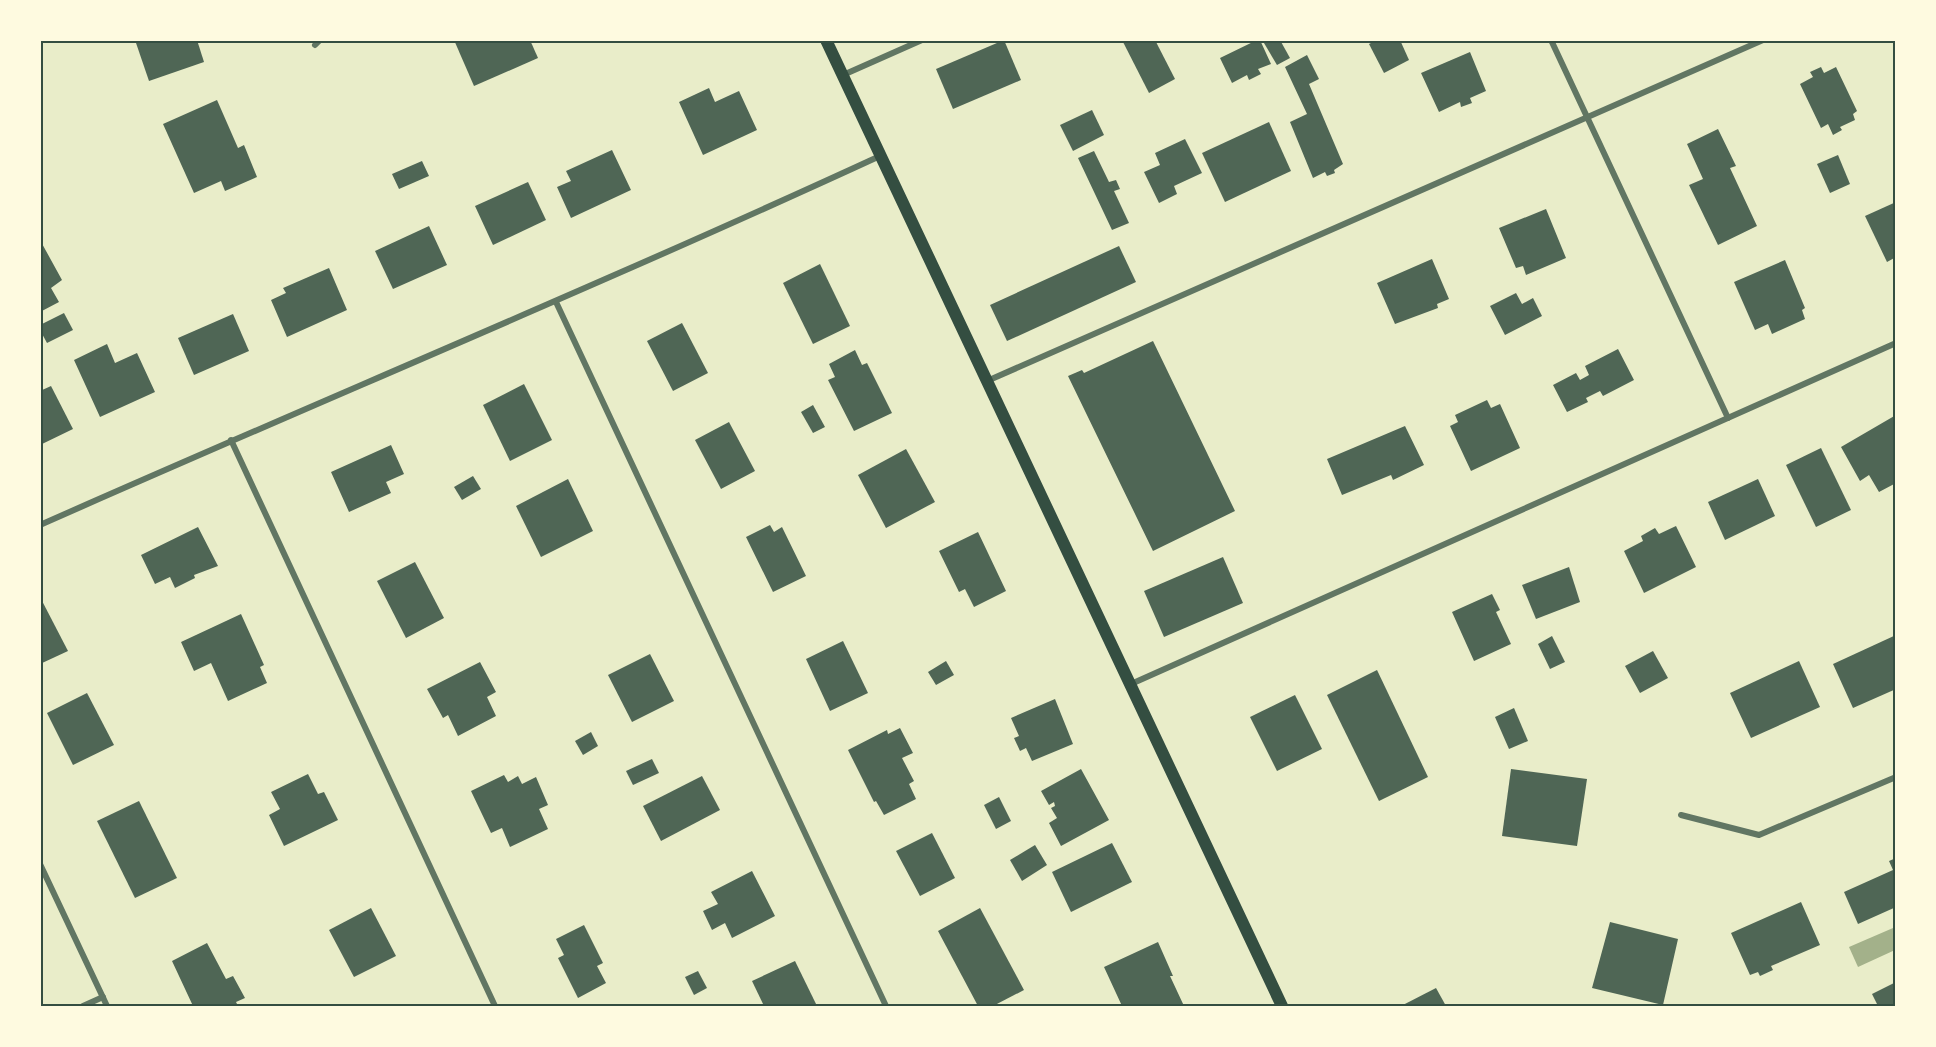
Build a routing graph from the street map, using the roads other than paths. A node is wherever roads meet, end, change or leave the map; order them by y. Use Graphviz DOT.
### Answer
graph roads {
  1 [pos="826,40"];
  2 [pos="922,40"];
  3 [pos="1551,40"];
  4 [pos="1763,40"];
  5 [pos="843,76"];
  6 [pos="1588,118"];
  7 [pos="880,156"];
  8 [pos="556,302"];
  9 [pos="1896,343"];
  10 [pos="987,381"];
  11 [pos="1728,418"];
  12 [pos="231,440"];
  13 [pos="40,525"];
  14 [pos="1131,684"];
  15 [pos="1896,777"];
  16 [pos="1681,815"];
  17 [pos="40,864"];
  18 [pos="103,997"];
  19 [pos="83,1006"];
  20 [pos="107,1006"];
  21 [pos="495,1006"];
  22 [pos="886,1006"];
  23 [pos="1282,1006"];
  1 -- 5 [label="main road"];
  2 -- 5 [label="street"];
  3 -- 6 [label="street"];
  4 -- 6 [label="street"];
  5 -- 7 [label="main road"];
  6 -- 10 [label="street"];
  6 -- 11 [label="street"];
  7 -- 8 [label="street"];
  7 -- 10 [label="main road"];
  8 -- 12 [label="street"];
  8 -- 22 [label="street"];
  9 -- 11 [label="street"];
  10 -- 14 [label="main road"];
  11 -- 14 [label="street"];
  12 -- 13 [label="street"];
  12 -- 21 [label="street"];
  14 -- 23 [label="main road"];
  15 -- 16 [label="street"];
  17 -- 18 [label="street"];
  18 -- 19 [label="street"];
  18 -- 20 [label="street"];
}
